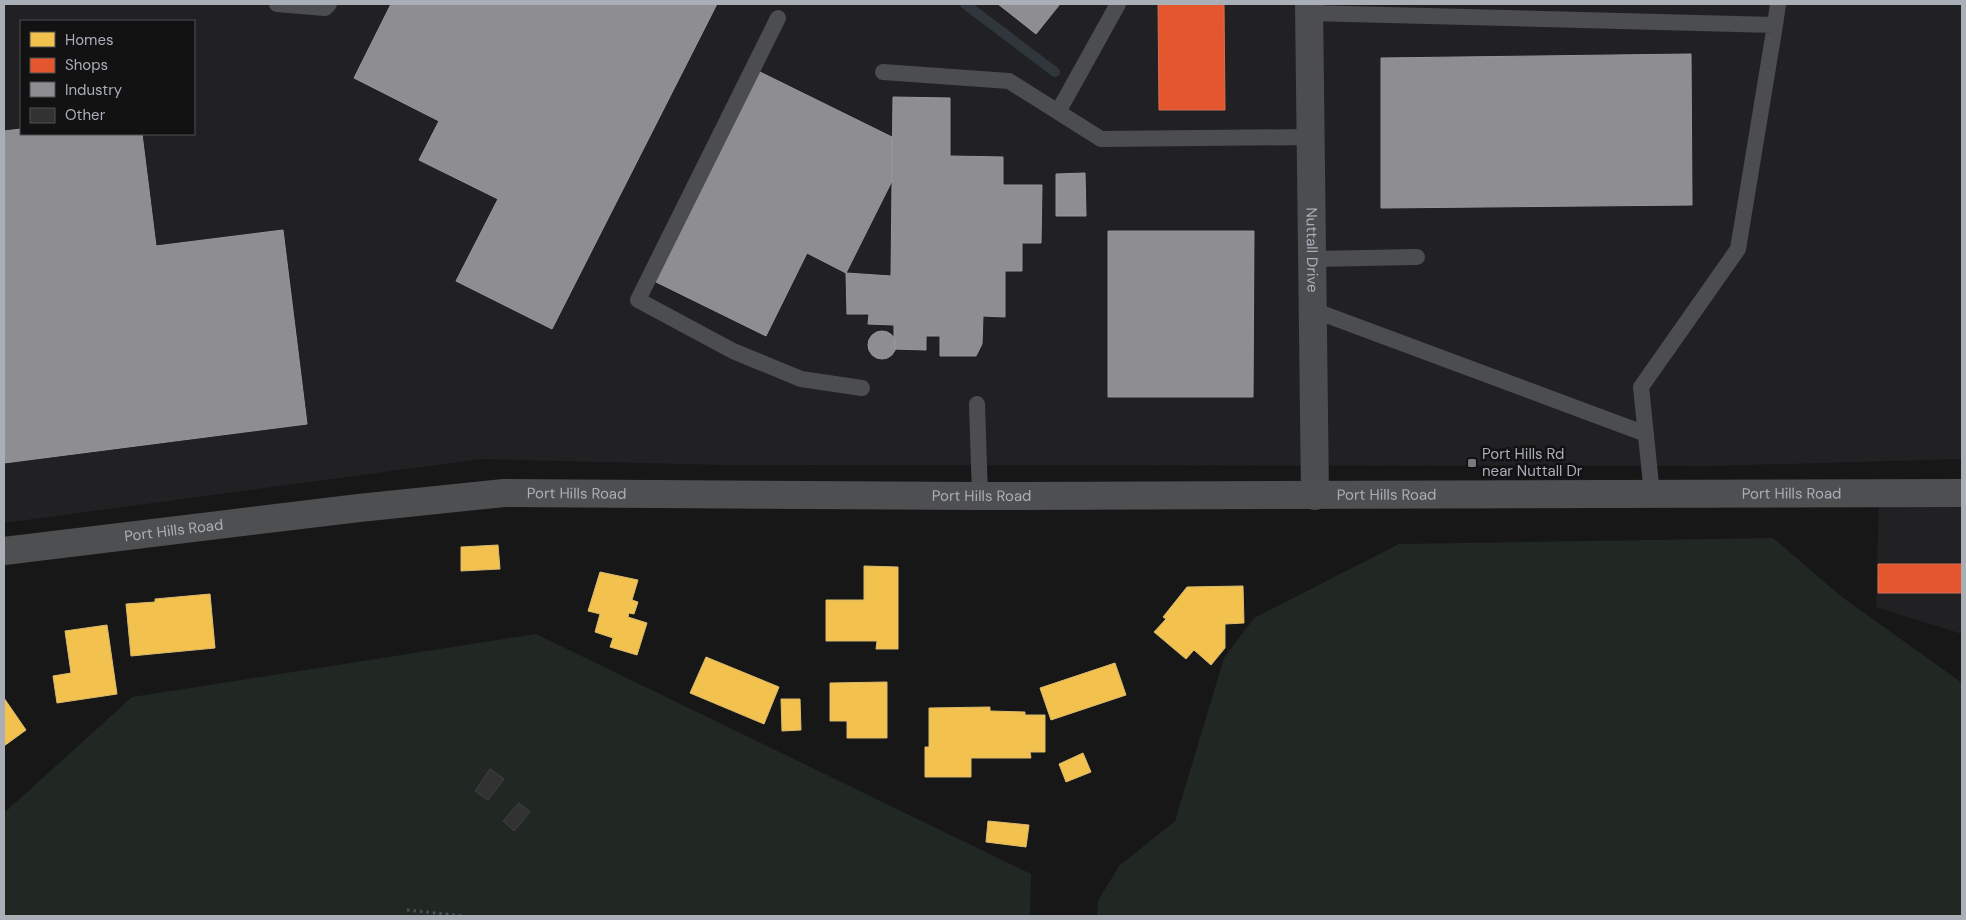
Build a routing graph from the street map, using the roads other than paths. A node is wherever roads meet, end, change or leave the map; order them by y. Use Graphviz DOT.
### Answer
graph roads {
  1 [pos="278,4"];
  2 [pos="329,4"];
  3 [pos="1118,4"];
  4 [pos="1778,4"];
  5 [pos="1309,9"];
  6 [pos="778,18"];
  7 [pos="1776,25"];
  8 [pos="883,72"];
  9 [pos="1058,112"];
  10 [pos="1311,137"];
  11 [pos="1417,257"];
  12 [pos="1312,259"];
  13 [pos="1313,310"];
  14 [pos="862,388"];
  15 [pos="977,404"];
  16 [pos="1646,434"];
  17 [pos="1962,493"];
  18 [pos="1652,494"];
  19 [pos="980,496"];
  20 [pos="1315,496"];
  21 [pos="4,551"];
  1 -- 2 [label="lane"];
  3 -- 9 [label="lane"];
  4 -- 7 [label="lane"];
  5 -- 7 [label="lane"];
  5 -- 10 [label="street, Nuttall Drive"];
  6 -- 14 [label="lane"];
  7 -- 16 [label="lane"];
  8 -- 9 [label="lane"];
  9 -- 10 [label="lane"];
  10 -- 12 [label="street, Nuttall Drive"];
  11 -- 12 [label="lane"];
  12 -- 13 [label="street, Nuttall Drive"];
  13 -- 16 [label="lane"];
  13 -- 20 [label="street, Nuttall Drive"];
  15 -- 19 [label="lane"];
  16 -- 18 [label="lane"];
  17 -- 18 [label="highway, Port Hills Road"];
  18 -- 20 [label="highway, Port Hills Road"];
  19 -- 20 [label="highway, Port Hills Road"];
  19 -- 21 [label="highway, Port Hills Road"];
}
